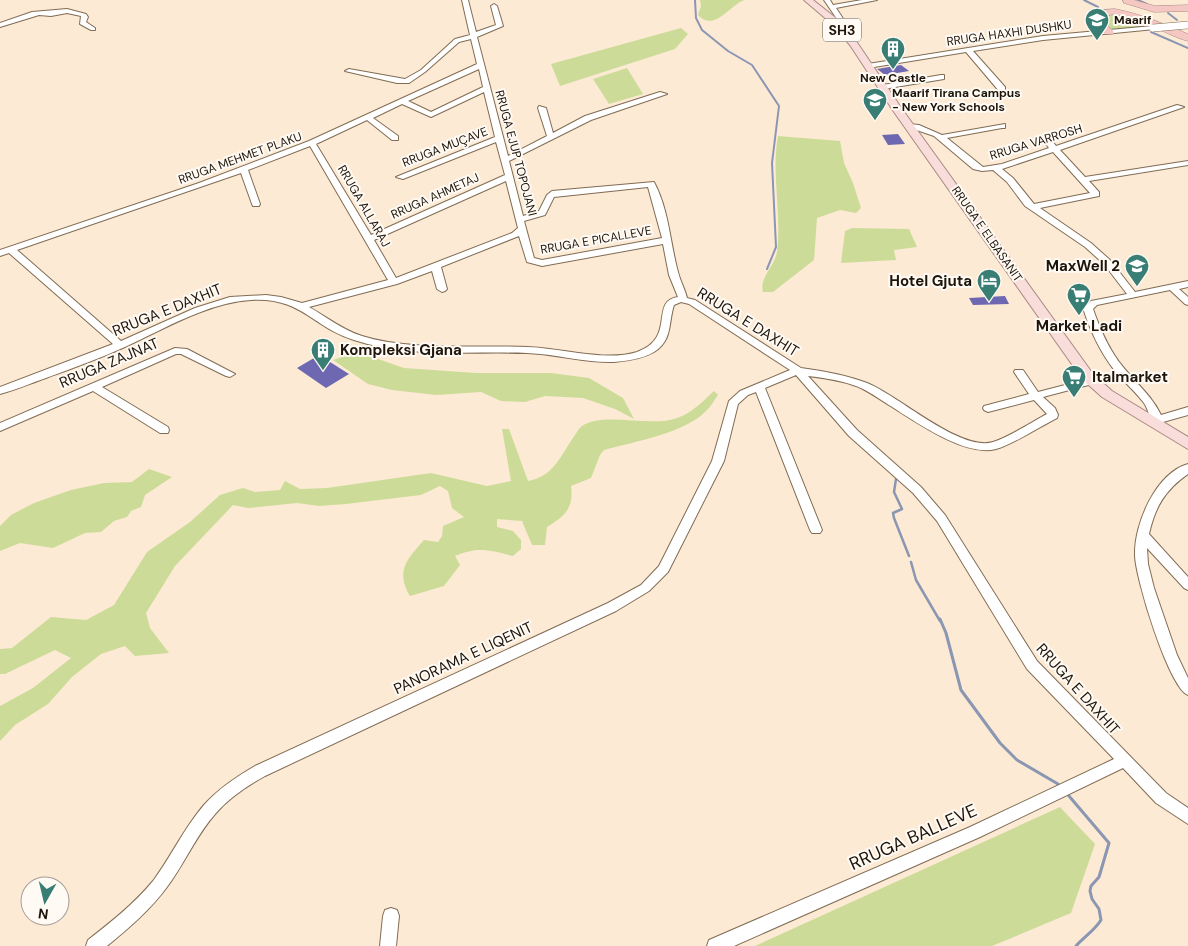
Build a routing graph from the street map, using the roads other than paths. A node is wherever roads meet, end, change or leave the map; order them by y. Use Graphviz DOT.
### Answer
graph roads {
  1 [pos="465,0"];
  2 [pos="808,0"];
  3 [pos="827,0"];
  4 [pos="874,0"];
  5 [pos="1102,0"];
  6 [pos="1108,0"];
  7 [pos="1124,0"];
  8 [pos="494,6"];
  9 [pos="831,7"];
  10 [pos="1188,9"];
  11 [pos="45,13"];
  12 [pos="57,16"];
  13 [pos="834,21"];
  14 [pos="0,25"];
  15 [pos="1188,27"];
  16 [pos="93,29"];
  17 [pos="1107,32"];
  18 [pos="473,36"];
  19 [pos="1188,37"];
  20 [pos="967,49"];
  21 [pos="481,65"];
  22 [pos="868,66"];
  23 [pos="349,71"];
  24 [pos="941,77"];
  25 [pos="486,88"];
  26 [pos="883,88"];
  27 [pos="1002,89"];
  28 [pos="663,94"];
  29 [pos="403,102"];
  30 [pos="1180,107"];
  31 [pos="542,108"];
  32 [pos="369,118"];
  33 [pos="909,126"];
  34 [pos="1002,126"];
  35 [pos="941,137"];
  36 [pos="395,138"];
  37 [pos="499,138"];
  38 [pos="551,138"];
  39 [pos="312,143"];
  40 [pos="1052,146"];
  41 [pos="505,160"];
  42 [pos="1188,163"];
  43 [pos="996,168"];
  44 [pos="244,169"];
  45 [pos="510,176"];
  46 [pos="400,177"];
  47 [pos="1082,180"];
  48 [pos="256,204"];
  49 [pos="1033,207"];
  50 [pos="521,219"];
  51 [pos="522,229"];
  52 [pos="370,239"];
  53 [pos="668,240"];
  54 [pos="11,250"];
  55 [pos="0,253"];
  56 [pos="436,267"];
  57 [pos="394,282"];
  58 [pos="1188,284"];
  59 [pos="1173,288"];
  60 [pos="442,289"];
  61 [pos="1133,295"];
  62 [pos="683,300"];
  63 [pos="1188,302"];
  64 [pos="301,306"];
  65 [pos="120,345"];
  66 [pos="798,371"];
  67 [pos="1019,372"];
  68 [pos="230,374"];
  69 [pos="1092,381"];
  70 [pos="93,386"];
  71 [pos="759,386"];
  72 [pos="0,391"];
  73 [pos="1036,396"];
  74 [pos="988,408"];
  75 [pos="1188,411"];
  76 [pos="1158,422"];
  77 [pos="0,427"];
  78 [pos="164,430"];
  79 [pos="1188,444"];
  80 [pos="1186,474"];
  81 [pos="816,530"];
  82 [pos="1143,535"];
  83 [pos="1188,586"];
  84 [pos="1188,689"];
  85 [pos="1124,761"];
  86 [pos="1188,817"];
  87 [pos="391,916"];
  88 [pos="94,946"];
  89 [pos="388,946"];
  90 [pos="715,946"];
  1 -- 18 [label="street, RRUGA EJUP TOPOJANI"];
  2 -- 13 [label="main road, RRUGA E ELBASANIT / SH3"];
  3 -- 9 [label="street"];
  4 -- 9 [label="street"];
  5 -- 17 [label="highway"];
  6 -- 19 [label="highway"];
  7 -- 10 [label="highway"];
  7 -- 15 [label="highway"];
  8 -- 18 [label="street"];
  9 -- 13 [label="street"];
  10 -- 15 [label="highway"];
  11 -- 12 [label="street"];
  11 -- 14 [label="street"];
  11 -- 16 [label="street"];
  13 -- 22 [label="main road, RRUGA E ELBASANIT / SH3"];
  15 -- 17 [label="street, RRUGA HAXHI DUSHKU, bridge"];
  17 -- 19 [label="highway"];
  17 -- 20 [label="street, RRUGA HAXHI DUSHKU"];
  18 -- 21 [label="street, RRUGA EJUP TOPOJANI"];
  18 -- 23 [label="street"];
  20 -- 22 [label="street, RRUGA HAXHI DUSHKU"];
  20 -- 27 [label="street"];
  21 -- 25 [label="street, RRUGA EJUP TOPOJANI"];
  21 -- 29 [label="street, RRUGA MEHMET PLAKU"];
  22 -- 26 [label="main road, RRUGA E ELBASANIT / SH3"];
  24 -- 26 [label="street"];
  25 -- 29 [label="street"];
  25 -- 37 [label="street, RRUGA EJUP TOPOJANI"];
  26 -- 33 [label="main road, RRUGA E ELBASANIT / SH3"];
  28 -- 38 [label="street"];
  29 -- 32 [label="street, RRUGA MEHMET PLAKU"];
  30 -- 40 [label="street, RRUGA VARROSH"];
  31 -- 38 [label="street"];
  32 -- 36 [label="street"];
  32 -- 39 [label="street, RRUGA MEHMET PLAKU"];
  33 -- 35 [label="street, RRUGA VARROSH"];
  33 -- 69 [label="main road, RRUGA E ELBASANIT / SH3"];
  34 -- 35 [label="street"];
  35 -- 43 [label="street, RRUGA VARROSH"];
  37 -- 41 [label="street, RRUGA EJUP TOPOJANI"];
  37 -- 46 [label="street, RRUGA MUÇAVE"];
  38 -- 41 [label="street"];
  39 -- 44 [label="street, RRUGA MEHMET PLAKU"];
  39 -- 52 [label="street, RRUGA ALLARAJ"];
  40 -- 43 [label="street, RRUGA VARROSH"];
  40 -- 47 [label="street"];
  41 -- 45 [label="street, RRUGA EJUP TOPOJANI"];
  42 -- 47 [label="street"];
  43 -- 49 [label="street"];
  44 -- 48 [label="street"];
  44 -- 54 [label="street, RRUGA MEHMET PLAKU"];
  45 -- 50 [label="street, RRUGA EJUP TOPOJANI"];
  45 -- 52 [label="street, RRUGA AHMETAJ"];
  47 -- 49 [label="street"];
  49 -- 61 [label="street"];
  50 -- 51 [label="street, RRUGA EJUP TOPOJANI"];
  50 -- 53 [label="street, RRUGA E PICALLEVE"];
  51 -- 53 [label="street, RRUGA E PICALLEVE"];
  51 -- 56 [label="street, RRUGA EJUP TOPOJANI"];
  52 -- 57 [label="street, RRUGA ALLARAJ"];
  53 -- 62 [label="street, RRUGA E PICALLEVE"];
  54 -- 55 [label="street, RRUGA MEHMET PLAKU"];
  54 -- 65 [label="street"];
  56 -- 57 [label="street, RRUGA EJUP TOPOJANI"];
  56 -- 60 [label="street"];
  57 -- 64 [label="street, RRUGA EJUP TOPOJANI"];
  58 -- 59 [label="street"];
  59 -- 61 [label="street"];
  59 -- 63 [label="street"];
  61 -- 76 [label="street"];
  62 -- 64 [label="street, RRUGA E DAXHIT"];
  62 -- 66 [label="street, RRUGA E DAXHIT"];
  64 -- 65 [label="street, RRUGA E DAXHIT"];
  65 -- 72 [label="street, RRUGA E DAXHIT"];
  66 -- 71 [label="street, PANORAMA E LIQENIT"];
  66 -- 73 [label="street"];
  66 -- 85 [label="street, RRUGA E DAXHIT"];
  67 -- 73 [label="street"];
  68 -- 70 [label="street, RRUGA ZAJNAT"];
  69 -- 73 [label="street"];
  69 -- 76 [label="main road, RRUGA E ELBASANIT / SH3"];
  70 -- 77 [label="street, RRUGA ZAJNAT"];
  70 -- 78 [label="street"];
  71 -- 81 [label="street"];
  71 -- 88 [label="street, PANORAMA E LIQENIT"];
  73 -- 74 [label="street"];
  75 -- 76 [label="street"];
  76 -- 79 [label="main road, RRUGA E ELBASANIT / SH3"];
  80 -- 82 [label="street"];
  82 -- 83 [label="street"];
  82 -- 84 [label="street"];
  85 -- 86 [label="street, RRUGA E DAXHIT"];
  85 -- 90 [label="street, RRUGA BALLEVE"];
  87 -- 89 [label="street"];
}
